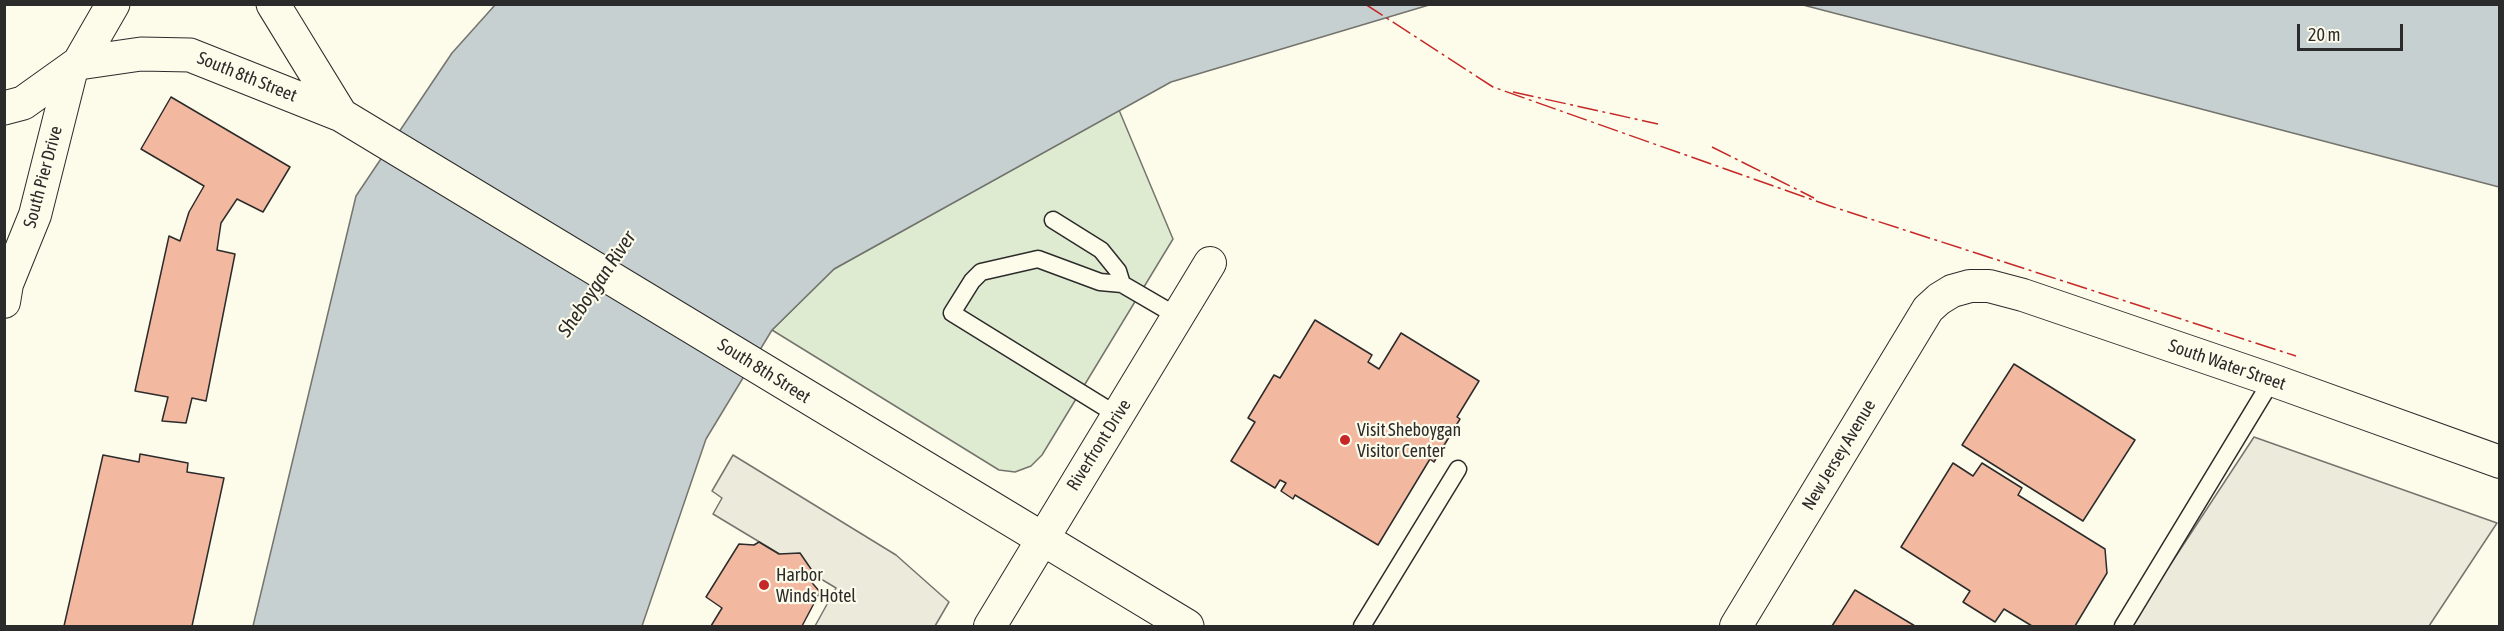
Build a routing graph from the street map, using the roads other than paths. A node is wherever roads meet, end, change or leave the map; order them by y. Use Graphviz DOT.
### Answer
graph roads {
  1 [pos="114,4"];
  2 [pos="273,4"];
  3 [pos="75,65"];
  4 [pos="4,108"];
  5 [pos="341,115"];
  6 [pos="1053,220"];
  7 [pos="1209,264"];
  8 [pos="1122,284"];
  9 [pos="5,286"];
  10 [pos="1952,291"];
  11 [pos="1177,316"];
  12 [pos="2272,380"];
  13 [pos="1117,415"];
  14 [pos="2499,462"];
  15 [pos="1458,469"];
  16 [pos="1041,539"];
  17 [pos="990,627"];
  18 [pos="1187,627"];
  19 [pos="1362,627"];
  20 [pos="1736,627"];
  21 [pos="2123,627"];
  1 -- 3 [label="main road"];
  2 -- 5 [label="main road, South 8th Street"];
  3 -- 4 [label="main road"];
  3 -- 5 [label="main road, South 8th Street"];
  3 -- 9 [label="street, South Pier Drive"];
  5 -- 16 [label="main road, South 8th Street"];
  6 -- 8 [label="lane"];
  7 -- 11 [label="street, Riverfront Drive"];
  8 -- 11 [label="lane"];
  8 -- 13 [label="lane"];
  10 -- 12 [label="street, South Water Street"];
  10 -- 20 [label="street, New Jersey Avenue"];
  11 -- 13 [label="street, Riverfront Drive"];
  12 -- 14 [label="street, South Water Street"];
  12 -- 21 [label="lane"];
  13 -- 16 [label="street, Riverfront Drive"];
  15 -- 19 [label="lane"];
  16 -- 17 [label="street, Riverfront Drive"];
  16 -- 18 [label="main road, South 8th Street"];
}
